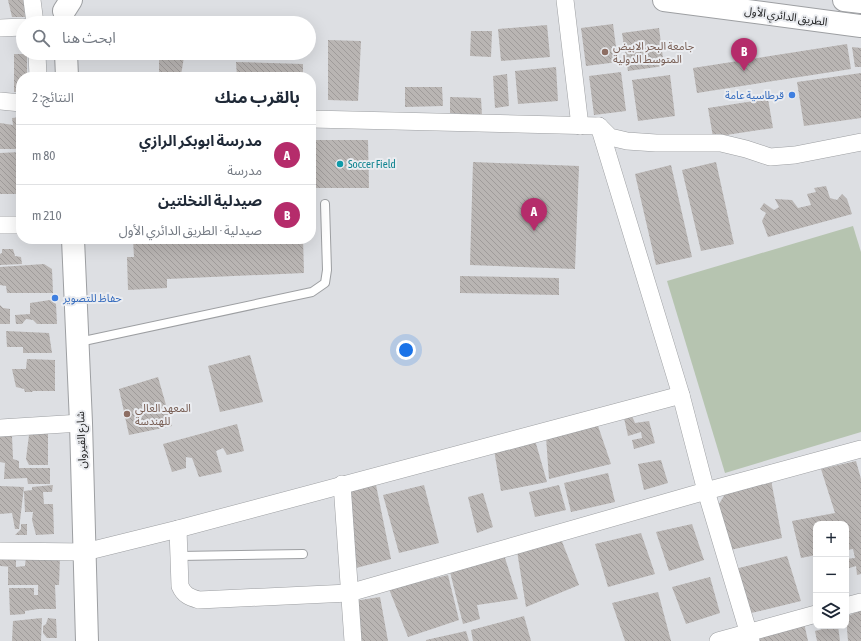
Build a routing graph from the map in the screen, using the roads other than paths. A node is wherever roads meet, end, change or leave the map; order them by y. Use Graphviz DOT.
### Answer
graph roads {
  1 [pos="32,0"];
  2 [pos="565,0"];
  3 [pos="664,0"];
  4 [pos="844,0"];
  5 [pos="861,2"];
  6 [pos="34,16"];
  7 [pos="861,26"];
  8 [pos="16,27"];
  9 [pos="0,28"];
  10 [pos="37,60"];
  11 [pos="66,60"];
  12 [pos="38,72"];
  13 [pos="67,72"];
  14 [pos="0,101"];
  15 [pos="16,103"];
  16 [pos="316,119"];
  17 [pos="580,126"];
  18 [pos="599,126"];
  19 [pos="861,142"];
  20 [pos="325,204"];
  21 [pos="0,225"];
  22 [pos="16,225"];
  23 [pos="73,244"];
  24 [pos="78,342"];
  25 [pos="681,394"];
  26 [pos="81,423"];
  27 [pos="0,428"];
  28 [pos="861,449"];
  29 [pos="342,484"];
  30 [pos="706,491"];
  31 [pos="178,529"];
  32 [pos="0,551"];
  33 [pos="85,552"];
  34 [pos="304,554"];
  35 [pos="179,556"];
  36 [pos="349,593"];
  37 [pos="861,602"];
  38 [pos="849,605"];
  39 [pos="813,615"];
  40 [pos="750,637"];
  41 [pos="87,641"];
  42 [pos="353,641"];
  43 [pos="718,641"];
  1 -- 6 [label="street"];
  2 -- 17 [label="street"];
  3 -- 7 [label="main road, الطريق الدائري الأول"];
  4 -- 5 [label="main road"];
  8 -- 9 [label="street"];
  10 -- 12 [label="street"];
  11 -- 13 [label="main road"];
  14 -- 15 [label="street"];
  16 -- 17 [label="street"];
  17 -- 18 [label="street"];
  18 -- 19 [label="street"];
  18 -- 25 [label="street"];
  20 -- 24 [label="lane"];
  21 -- 22 [label="street"];
  23 -- 24 [label="main road, شارع القيروان"];
  24 -- 26 [label="main road, شارع القيروان"];
  25 -- 29 [label="street"];
  25 -- 30 [label="street"];
  26 -- 27 [label="street"];
  26 -- 33 [label="main road, شارع القيروان"];
  28 -- 30 [label="street"];
  29 -- 31 [label="street"];
  29 -- 36 [label="street"];
  30 -- 36 [label="street"];
  30 -- 40 [label="street"];
  31 -- 33 [label="street"];
  31 -- 35 [label="street"];
  32 -- 33 [label="street"];
  33 -- 41 [label="main road, شارع القيروان"];
  34 -- 35 [label="lane"];
  35 -- 36 [label="street"];
  36 -- 42 [label="street"];
  37 -- 38 [label="street"];
  39 -- 40 [label="street"];
  40 -- 43 [label="street"];
}
